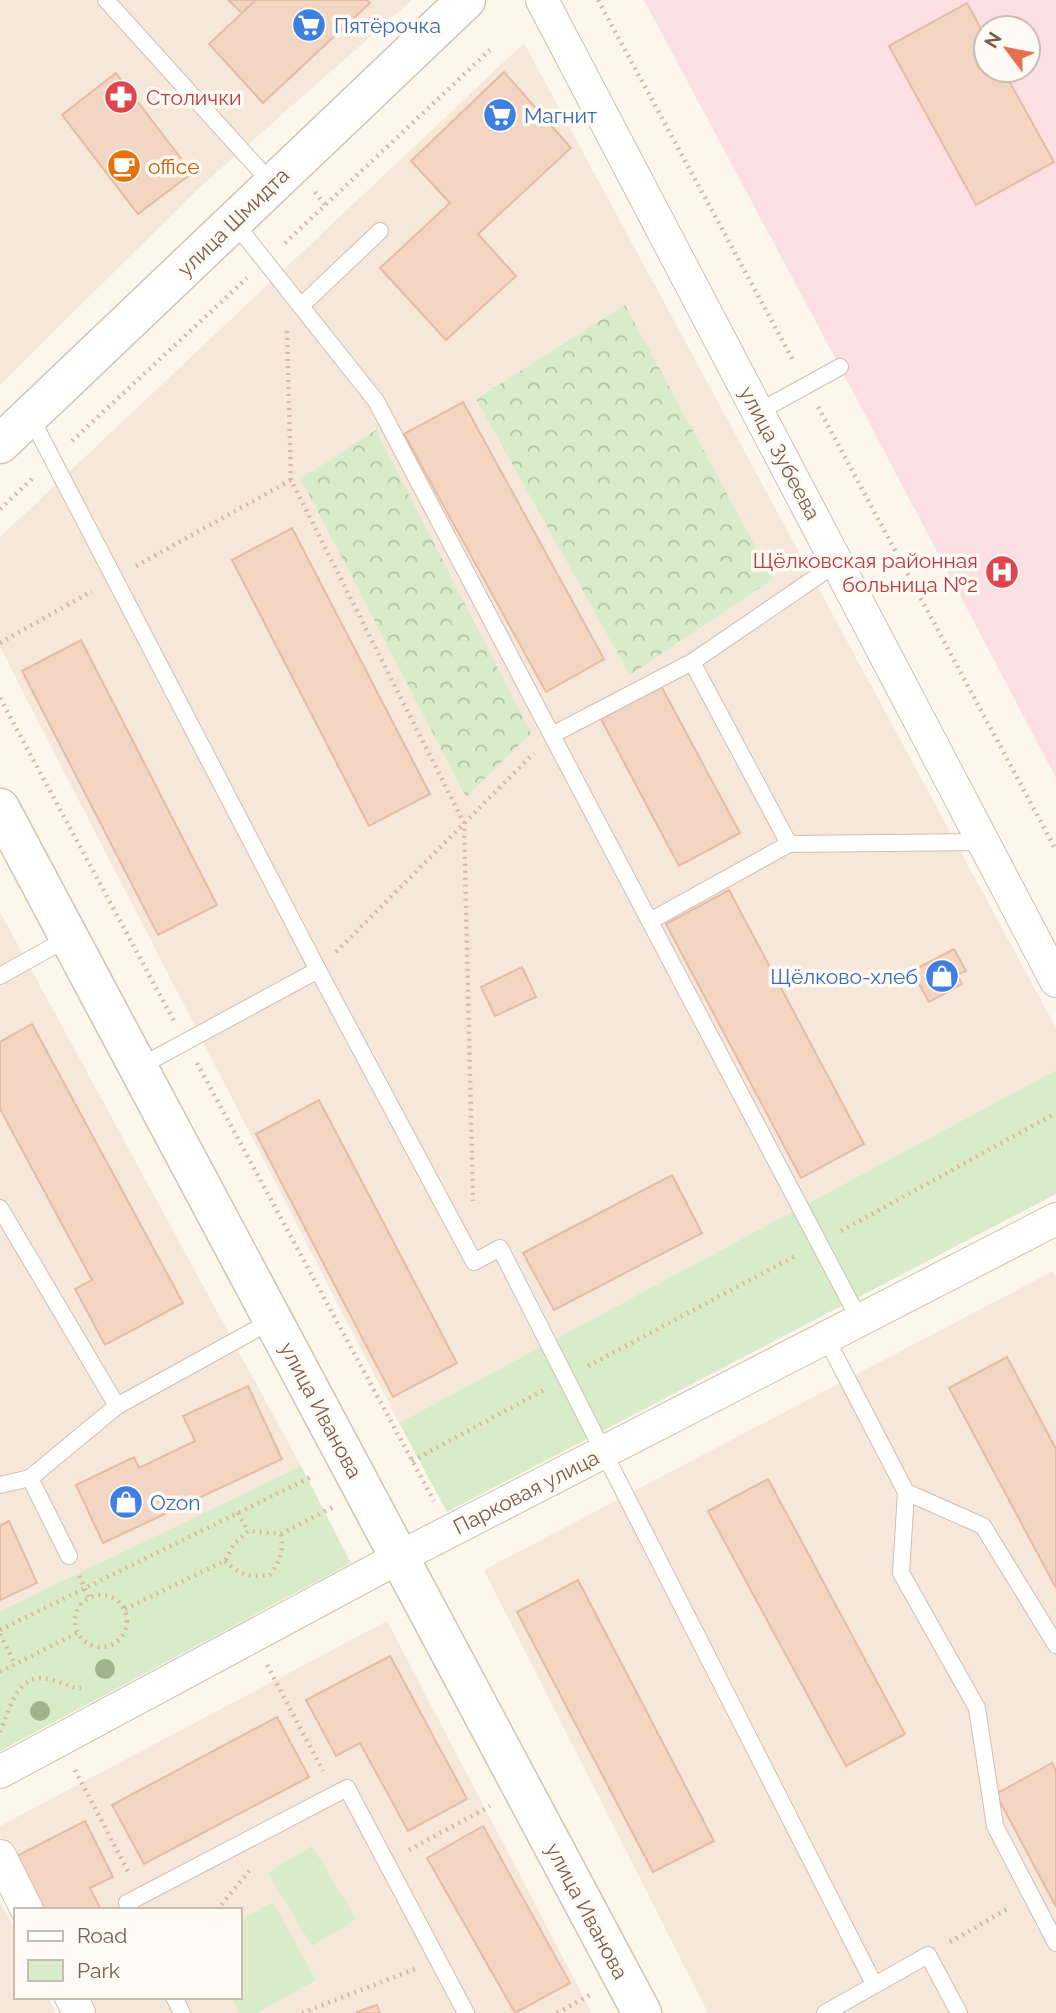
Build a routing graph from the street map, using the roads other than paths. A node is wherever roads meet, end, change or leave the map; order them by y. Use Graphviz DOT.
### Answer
graph roads {
  1 [pos="106,0"];
  2 [pos="542,0"];
  3 [pos="449,10"];
  4 [pos="273,185"];
  5 [pos="234,222"];
  6 [pos="380,231"];
  7 [pos="301,306"];
  8 [pos="840,367"];
  9 [pos="758,412"];
  10 [pos="30,416"];
  11 [pos="0,443"];
  12 [pos="837,563"];
  13 [pos="692,662"];
  14 [pos="552,735"];
  15 [pos="0,808"];
  16 [pos="981,842"];
  17 [pos="789,844"];
  18 [pos="650,921"];
  19 [pos="70,937"];
  20 [pos="318,970"];
  21 [pos="0,976"];
  22 [pos="1056,981"];
  23 [pos="139,1067"];
  24 [pos="0,1208"];
  25 [pos="1056,1219"];
  26 [pos="859,1319"];
  27 [pos="273,1320"];
  28 [pos="825,1336"];
  29 [pos="117,1406"];
  30 [pos="604,1452"];
  31 [pos="30,1478"];
  32 [pos="0,1485"];
  33 [pos="906,1492"];
  34 [pos="69,1556"];
  35 [pos="398,1558"];
  36 [pos="1056,1645"];
  37 [pos="0,1772"];
  38 [pos="0,1856"];
  39 [pos="26,1908"];
  40 [pos="130,1908"];
  41 [pos="1056,1943"];
  42 [pos="874,1984"];
  43 [pos="466,2013"];
  44 [pos="642,2013"];
  45 [pos="825,2013"];
  46 [pos="959,2013"];
  1 -- 4 [label="lane"];
  2 -- 9 [label="street, улица Зубеева"];
  3 -- 4 [label="street, улица Шмидта"];
  4 -- 5 [label="street, улица Шмидта"];
  5 -- 7 [label="lane"];
  5 -- 10 [label="street, улица Шмидта"];
  6 -- 7 [label="lane"];
  7 -- 14 [label="lane"];
  8 -- 9 [label="lane"];
  9 -- 12 [label="street, улица Зубеева"];
  10 -- 11 [label="street, улица Шмидта"];
  10 -- 20 [label="lane"];
  12 -- 13 [label="lane"];
  12 -- 16 [label="street, улица Зубеева"];
  13 -- 14 [label="lane"];
  13 -- 17 [label="lane"];
  14 -- 18 [label="lane"];
  15 -- 19 [label="street, улица Иванова"];
  16 -- 17 [label="lane"];
  16 -- 22 [label="street, улица Зубеева"];
  17 -- 18 [label="lane"];
  18 -- 26 [label="lane"];
  19 -- 21 [label="lane"];
  19 -- 23 [label="street, улица Иванова"];
  20 -- 23 [label="lane"];
  20 -- 30 [label="lane"];
  23 -- 27 [label="street, улица Иванова"];
  24 -- 29 [label="lane"];
  25 -- 26 [label="street, Парковая улица"];
  26 -- 28 [label="street, Парковая улица"];
  27 -- 29 [label="lane"];
  27 -- 35 [label="street, улица Иванова"];
  28 -- 30 [label="street, Парковая улица"];
  28 -- 33 [label="lane"];
  29 -- 31 [label="lane"];
  30 -- 35 [label="street, Парковая улица"];
  30 -- 42 [label="lane"];
  31 -- 32 [label="lane"];
  31 -- 34 [label="lane"];
  33 -- 36 [label="lane"];
  33 -- 41 [label="lane"];
  35 -- 37 [label="street, Парковая улица"];
  35 -- 44 [label="street, улица Иванова"];
  38 -- 39 [label="street"];
  40 -- 43 [label="lane"];
  42 -- 45 [label="lane"];
  42 -- 46 [label="lane"];
}
